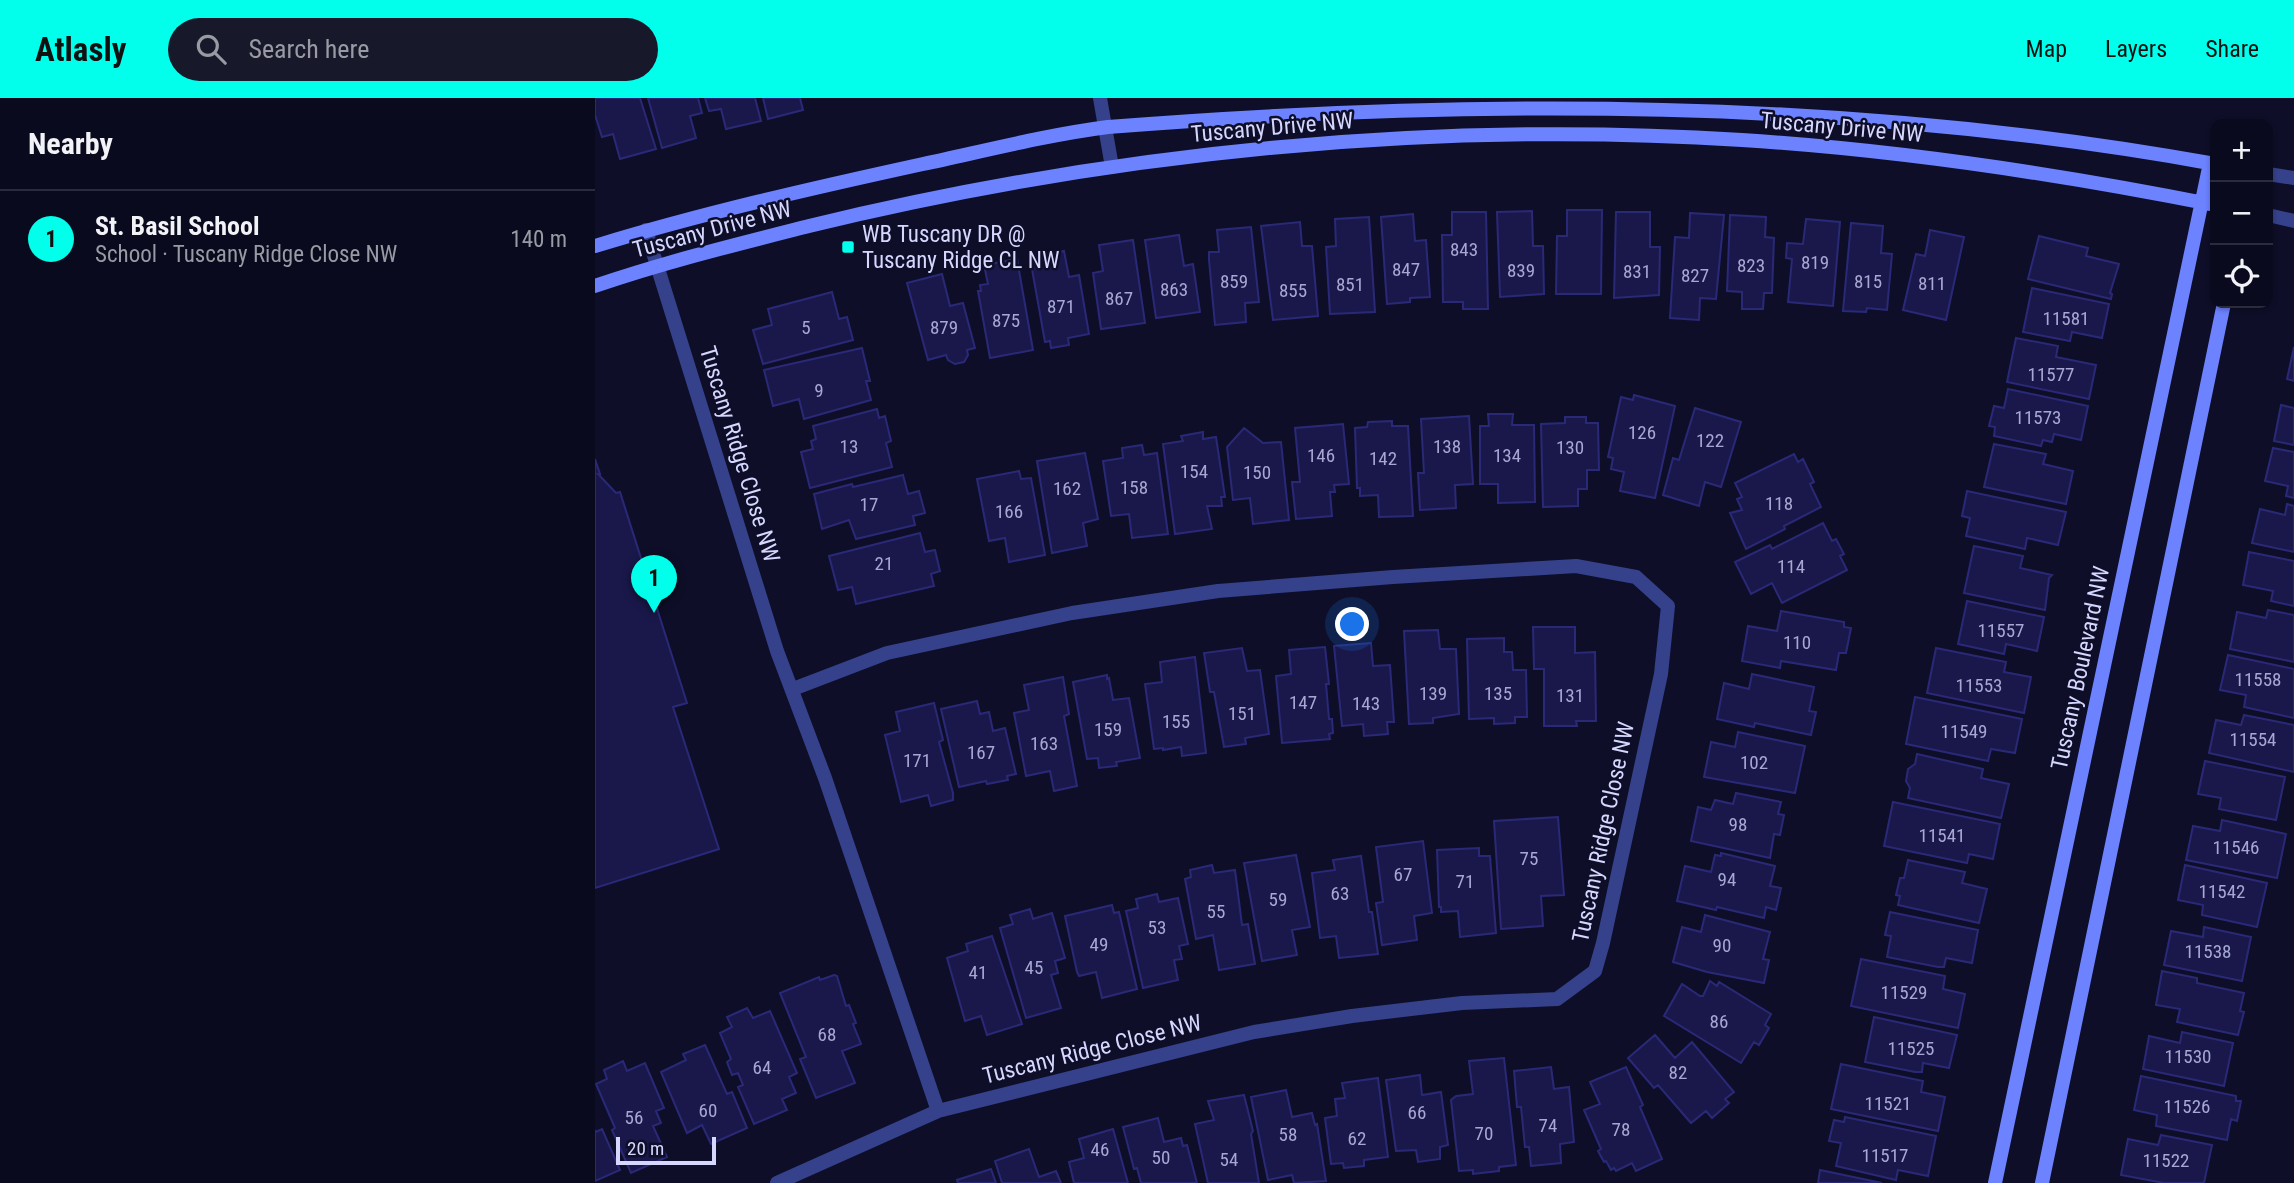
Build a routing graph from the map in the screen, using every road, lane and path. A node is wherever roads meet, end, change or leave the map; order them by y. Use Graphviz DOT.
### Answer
graph roads {
  1 [pos="1100,98"];
  2 [pos="1104,128"];
  3 [pos="2210,162"];
  4 [pos="1112,167"];
  5 [pos="2273,175"];
  6 [pos="2294,178"];
  7 [pos="2211,182"];
  8 [pos="2208,204"];
  9 [pos="2273,216"];
  10 [pos="2294,221"];
  11 [pos="646,230"];
  12 [pos="595,246"];
  13 [pos="659,266"];
  14 [pos="595,285"];
  15 [pos="2223,308"];
  16 [pos="793,689"];
  17 [pos="938,1111"];
  18 [pos="777,1183"];
  19 [pos="1995,1183"];
  20 [pos="2042,1183"];
  1 -- 2 [label="street"];
  2 -- 3 [label="street, Tuscany Drive NW"];
  2 -- 4 [label="street"];
  2 -- 11 [label="street, Tuscany Drive NW"];
  4 -- 8 [label="street, Tuscany Drive NW"];
  4 -- 13 [label="street, Tuscany Drive NW"];
  5 -- 6 [label="street"];
  7 -- 8 [label="street, Tuscany Boulevard NW"];
  8 -- 19 [label="street, Tuscany Boulevard NW"];
  9 -- 10 [label="street"];
  11 -- 12 [label="street, Tuscany Drive NW"];
  11 -- 13 [label="street, Tuscany Ridge Close NW"];
  13 -- 14 [label="street, Tuscany Drive NW"];
  13 -- 16 [label="street, Tuscany Ridge Close NW"];
  15 -- 20 [label="street"];
  16 -- 17 [label="street, Tuscany Ridge Close NW"];
  16 -- 17 [label="street, Tuscany Ridge Close NW"];
  17 -- 18 [label="street"];
}
